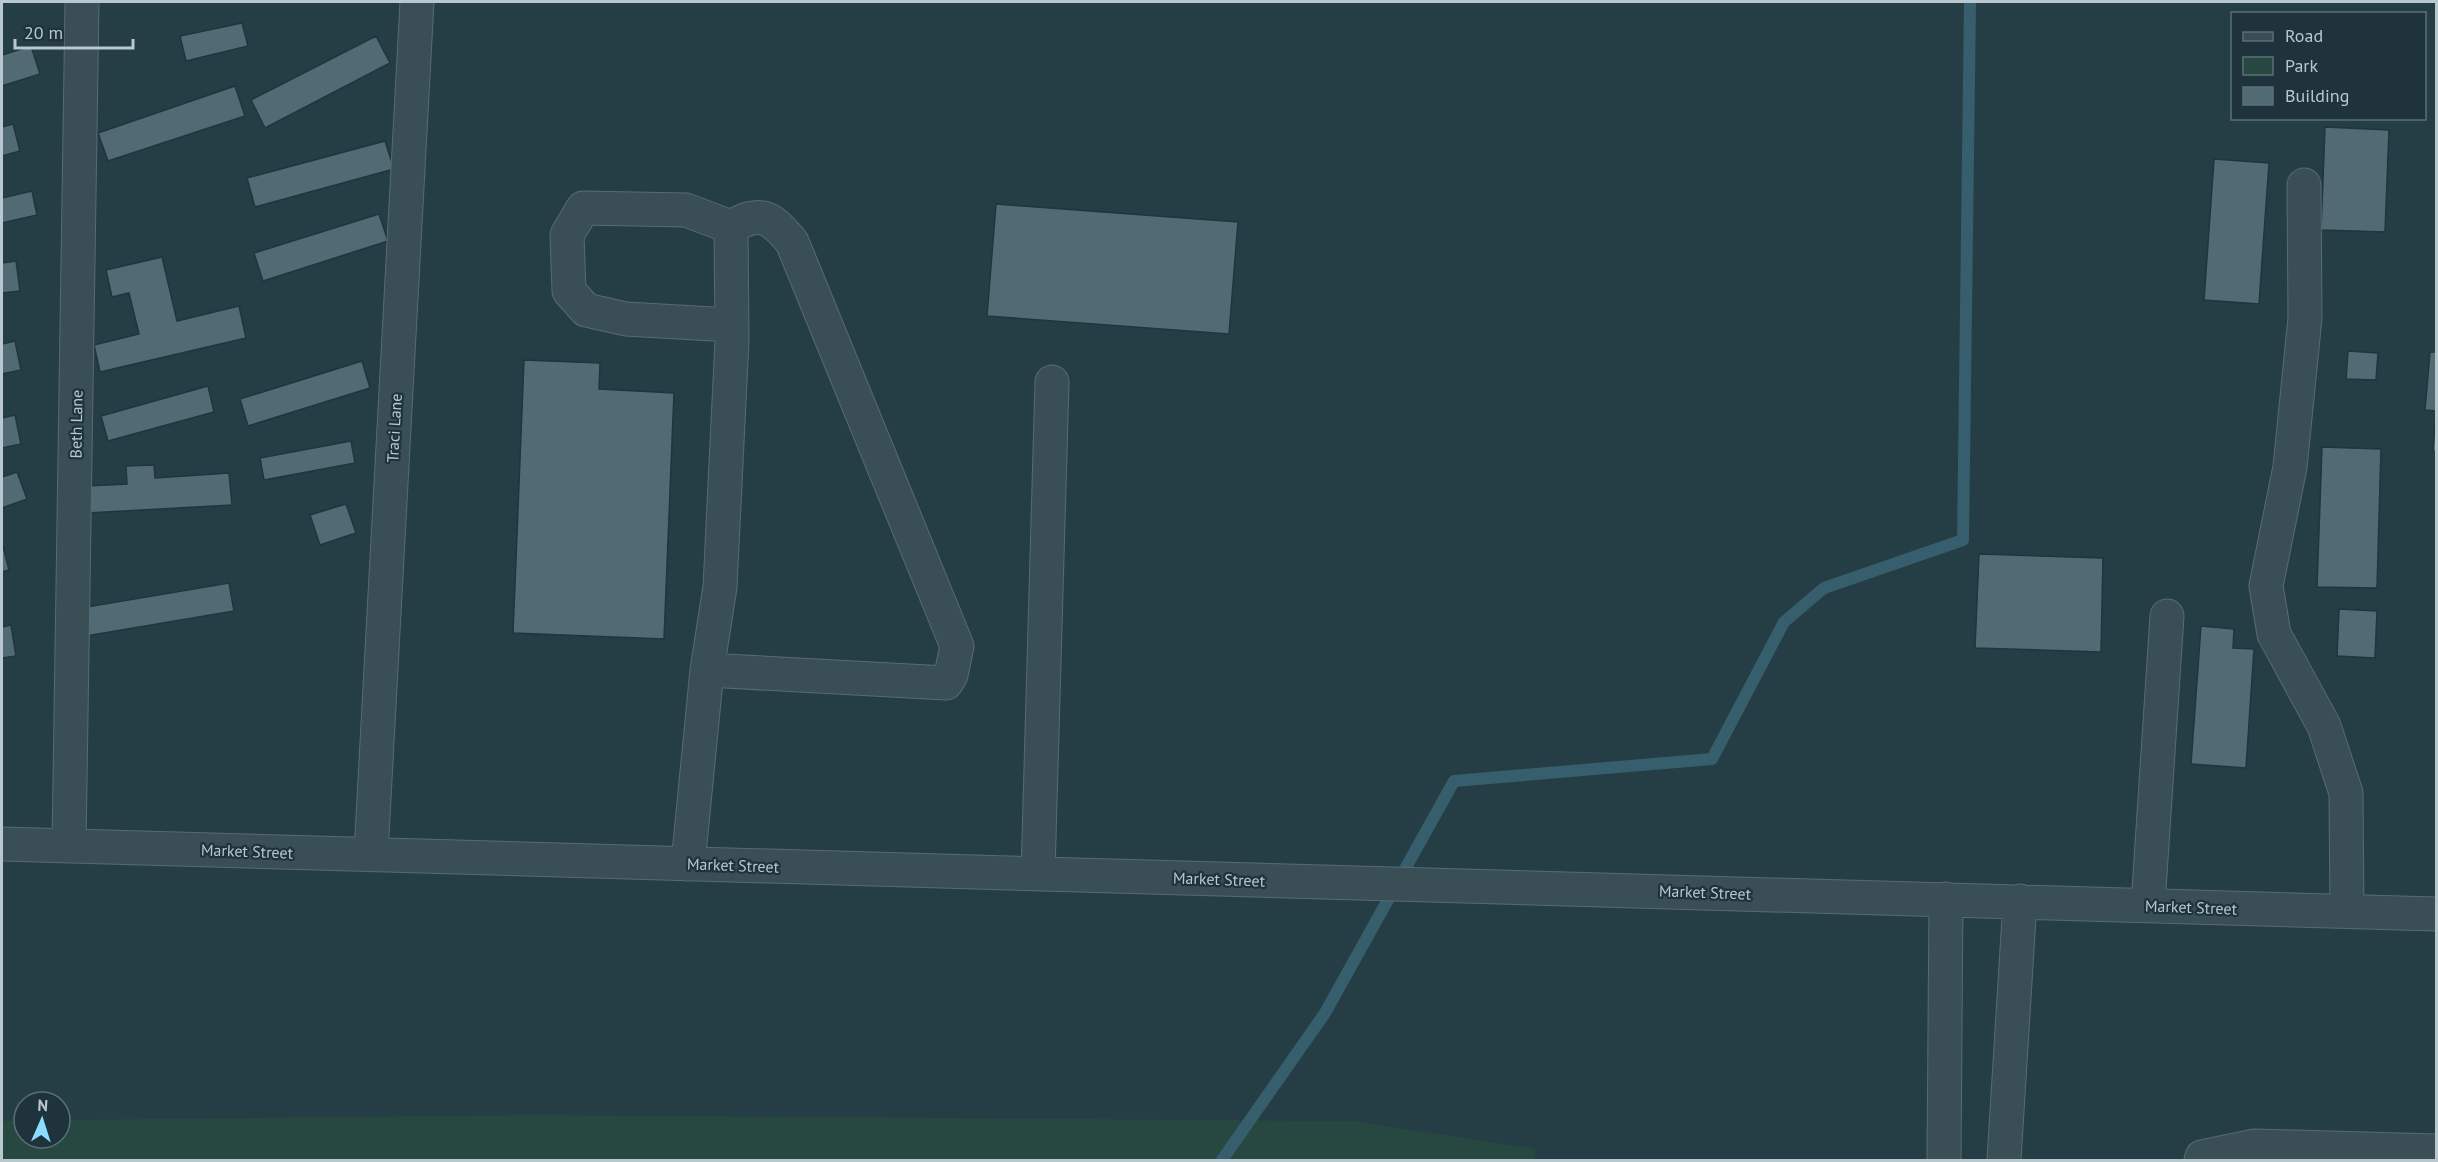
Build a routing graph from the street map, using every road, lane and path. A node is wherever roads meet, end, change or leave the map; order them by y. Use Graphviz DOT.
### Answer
graph roads {
  1 [pos="82,2"];
  2 [pos="417,2"];
  3 [pos="2304,185"];
  4 [pos="731,227"];
  5 [pos="731,325"];
  6 [pos="1052,382"];
  7 [pos="2167,616"];
  8 [pos="707,670"];
  9 [pos="2,844"];
  10 [pos="69,846"];
  11 [pos="371,854"];
  12 [pos="688,864"];
  13 [pos="1038,873"];
  14 [pos="1946,899"];
  15 [pos="2020,901"];
  16 [pos="2148,905"];
  17 [pos="2347,911"];
  18 [pos="2436,914"];
  19 [pos="2436,1151"];
  20 [pos="1944,1161"];
  21 [pos="2004,1161"];
  22 [pos="2201,1161"];
  1 -- 10 [label="street, Beth Lane"];
  2 -- 11 [label="street, Traci Lane"];
  3 -- 17 [label="street"];
  4 -- 5 [label="street"];
  4 -- 5 [label="street"];
  4 -- 8 [label="street"];
  5 -- 8 [label="street"];
  6 -- 13 [label="street"];
  7 -- 16 [label="street"];
  8 -- 12 [label="street"];
  9 -- 10 [label="street, Market Street"];
  10 -- 11 [label="street, Market Street"];
  11 -- 12 [label="street, Market Street"];
  12 -- 13 [label="street, Market Street"];
  13 -- 14 [label="street, Market Street"];
  14 -- 15 [label="street, Market Street"];
  14 -- 20 [label="street"];
  15 -- 16 [label="street, Market Street"];
  15 -- 21 [label="street"];
  16 -- 17 [label="street, Market Street"];
  17 -- 18 [label="street, Market Street"];
  19 -- 22 [label="street"];
}
